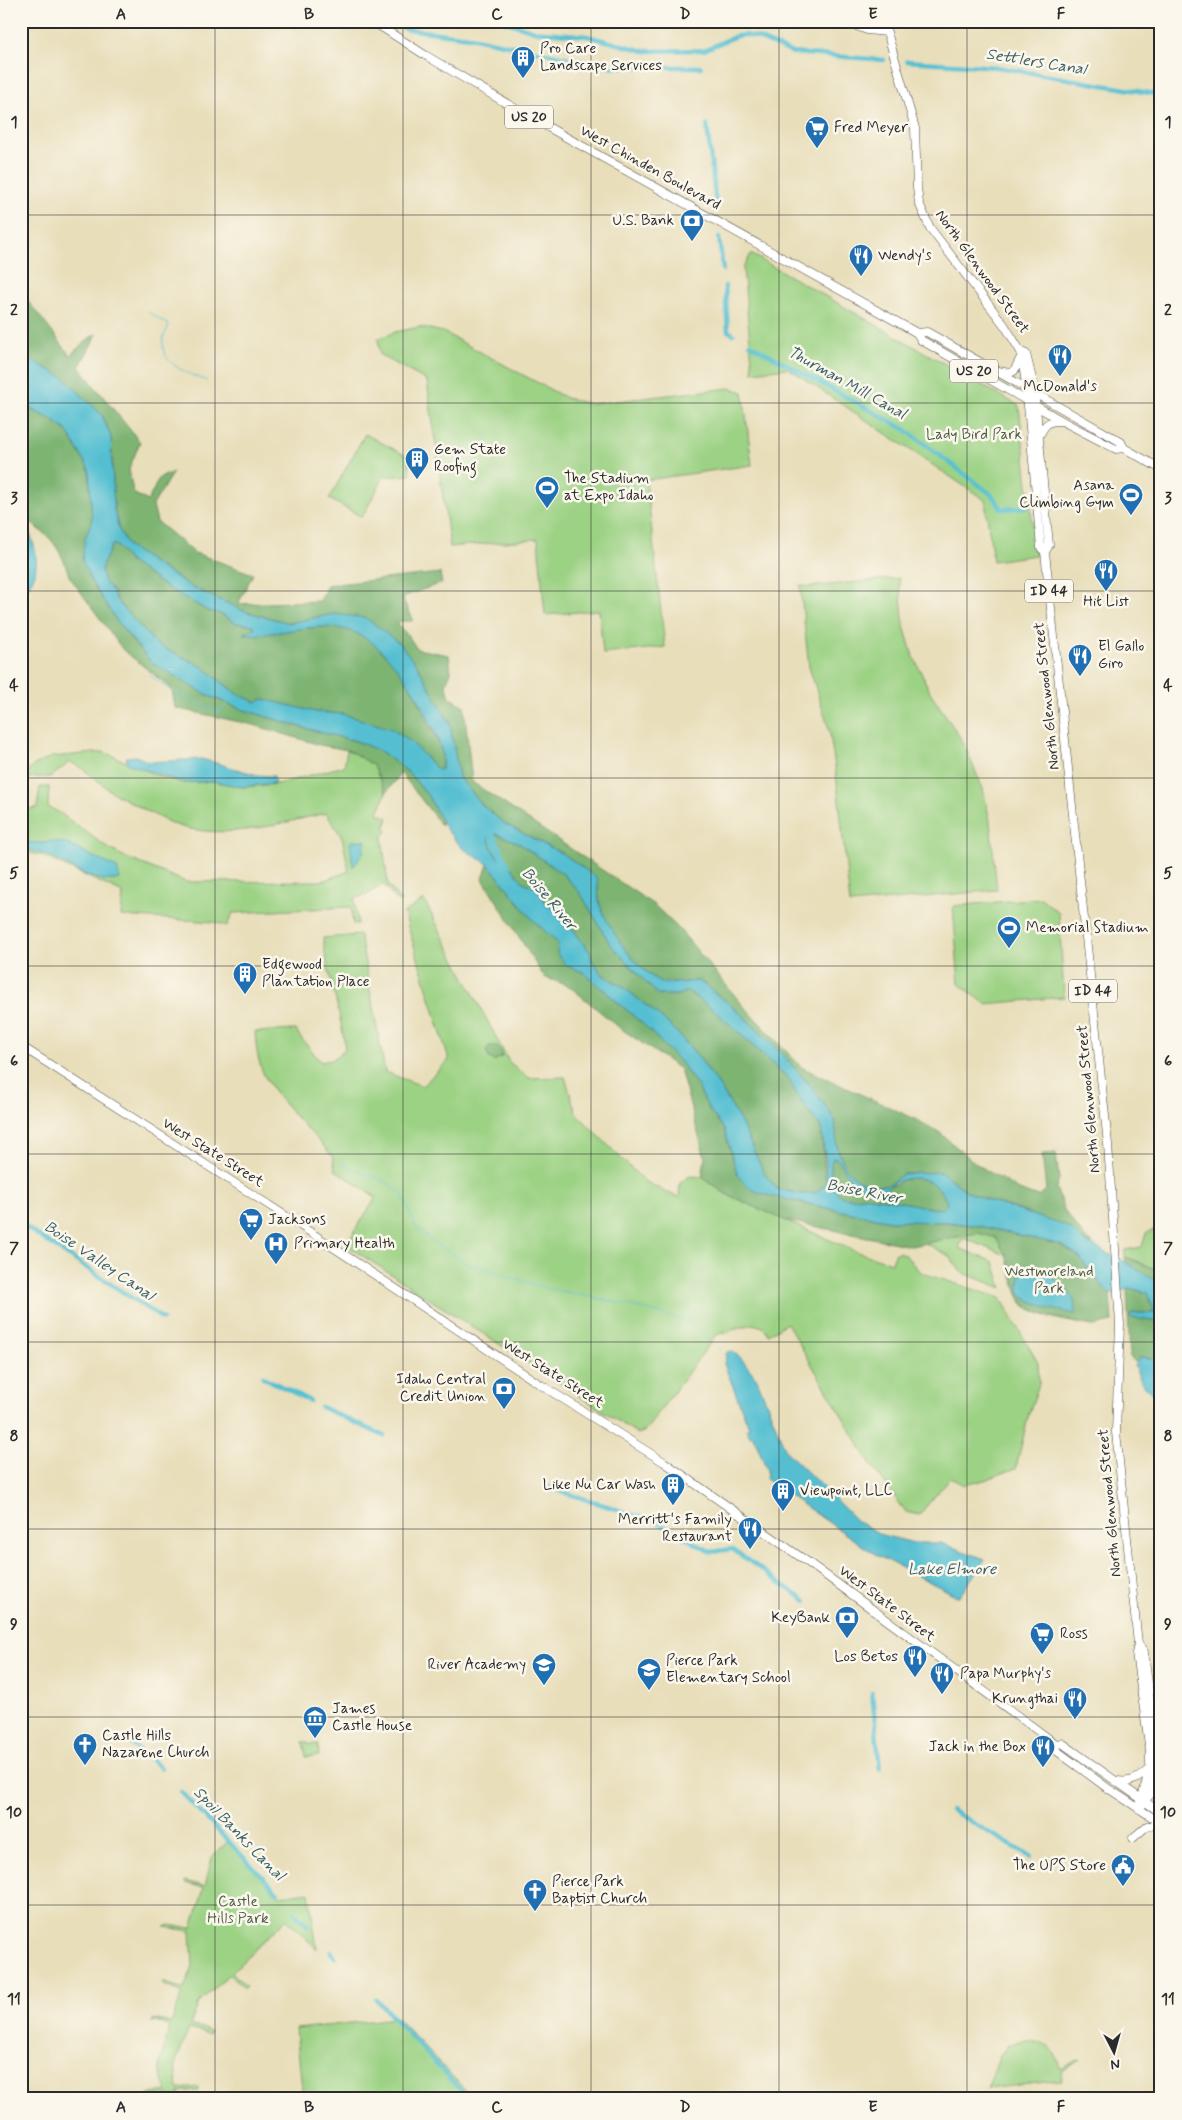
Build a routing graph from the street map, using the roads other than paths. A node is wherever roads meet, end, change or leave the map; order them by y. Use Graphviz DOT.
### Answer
graph roads {
  1 [pos="372,21"];
  2 [pos="843,21"];
  3 [pos="917,333"];
  4 [pos="1021,355"];
  5 [pos="993,371"];
  6 [pos="1027,389"];
  7 [pos="1034,394"];
  8 [pos="1027,400"];
  9 [pos="1035,405"];
  10 [pos="1064,422"];
  11 [pos="1038,440"];
  12 [pos="1124,448"];
  13 [pos="1161,468"];
  14 [pos="1045,552"];
  15 [pos="21,1046"];
  16 [pos="1138,1644"];
  17 [pos="1056,1744"];
  18 [pos="1150,1768"];
  19 [pos="1115,1781"];
  20 [pos="1143,1801"];
  21 [pos="1139,1809"];
  22 [pos="1161,1813"];
  23 [pos="1161,1824"];
  24 [pos="1133,1838"];
  1 -- 3 [label="main road, West Chinden Boulevard / US 20"];
  2 -- 4 [label="main road, North Glenwood Street"];
  3 -- 5 [label="main road, West Chinden Boulevard / US 20"];
  3 -- 8 [label="main road, West Chinden Boulevard / US 20"];
  4 -- 5 [label="main road"];
  4 -- 6 [label="main road, North Glenwood Street"];
  4 -- 7 [label="main road, North Glenwood Street"];
  5 -- 6 [label="main road, West Chinden Boulevard / US 20"];
  6 -- 7 [label="main road, West Chinden Boulevard / US 20"];
  6 -- 8 [label="main road, North Glenwood Street / ID 44"];
  7 -- 9 [label="main road, North Glenwood Street / ID 44"];
  7 -- 12 [label="main road, West Chinden Boulevard / US 20"];
  8 -- 9 [label="main road, West Chinden Boulevard / US 20"];
  8 -- 14 [label="main road, North Glenwood Street / ID 44"];
  9 -- 10 [label="main road, West Chinden Boulevard / US 20"];
  9 -- 11 [label="main road, North Glenwood Street / ID 44"];
  10 -- 11 [label="main road"];
  10 -- 12 [label="main road, West Chinden Boulevard / US 20"];
  11 -- 14 [label="main road, North Glenwood Street / ID 44"];
  12 -- 13 [label="main road, West Chinden Boulevard / US 20"];
  14 -- 16 [label="main road, North Glenwood Street / ID 44"];
  15 -- 17 [label="main road, West State Street"];
  16 -- 18 [label="main road, North Glenwood Street / ID 44"];
  16 -- 20 [label="main road, North Glenwood Street / ID 44"];
  17 -- 19 [label="main road, West State Street"];
  17 -- 21 [label="main road, West State Street"];
  18 -- 19 [label="main road"];
  18 -- 20 [label="main road, North Glenwood Street / ID 44"];
  19 -- 20 [label="main road, West State Street"];
  20 -- 21 [label="main road, North Glenwood Street / ID 44"];
  20 -- 22 [label="main road, West State Street"];
  21 -- 23 [label="main road, West State Street"];
  23 -- 24 [label="main road"];
}
